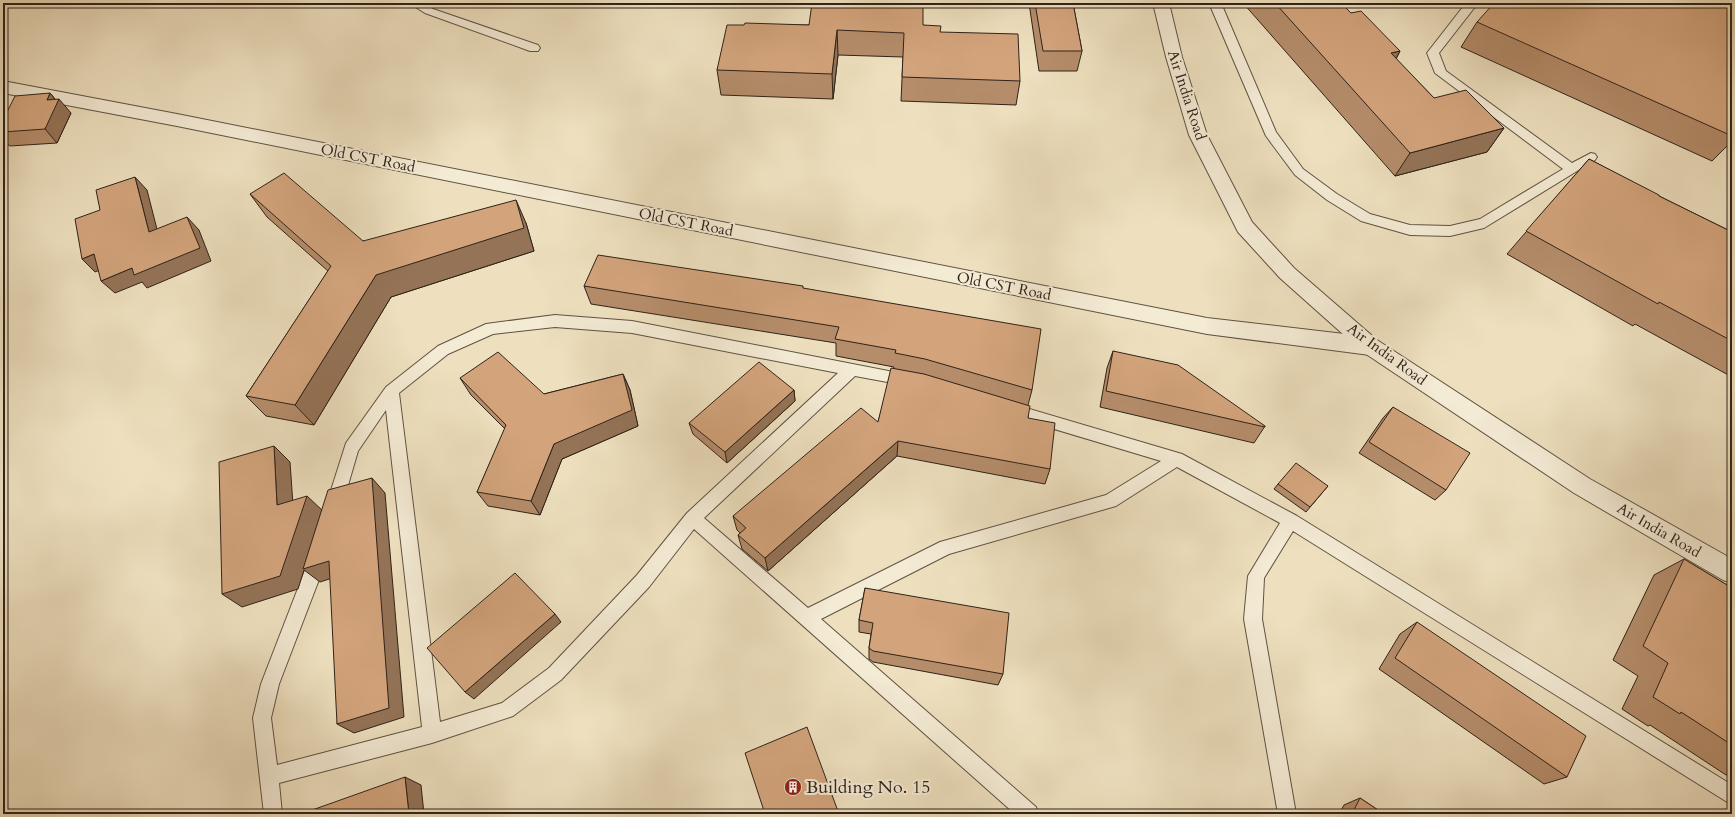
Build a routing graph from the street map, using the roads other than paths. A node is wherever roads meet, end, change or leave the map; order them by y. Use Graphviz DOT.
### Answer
graph roads {
  1 [pos="415,3"];
  2 [pos="1161,3"];
  3 [pos="1215,3"];
  4 [pos="1472,3"];
  5 [pos="534,48"];
  6 [pos="3,87"];
  7 [pos="1591,157"];
  8 [pos="1572,169"];
  9 [pos="1370,346"];
  10 [pos="852,369"];
  11 [pos="923,383"];
  12 [pos="391,391"];
  13 [pos="998,406"];
  14 [pos="1177,459"];
  15 [pos="693,518"];
  16 [pos="1291,521"];
  17 [pos="1732,572"];
  18 [pos="806,618"];
  19 [pos="432,734"];
  20 [pos="269,776"];
  21 [pos="1732,796"];
  22 [pos="273,814"];
  23 [pos="1029,814"];
  24 [pos="1287,814"];
  1 -- 5 [label="lane"];
  2 -- 9 [label="street, Air India Road"];
  3 -- 8 [label="lane"];
  4 -- 8 [label="lane"];
  6 -- 9 [label="street, Old CST Road"];
  7 -- 8 [label="lane"];
  9 -- 17 [label="street, Air India Road"];
  10 -- 11 [label="lane"];
  10 -- 12 [label="lane"];
  10 -- 15 [label="lane"];
  12 -- 19 [label="lane"];
  12 -- 20 [label="lane"];
  13 -- 14 [label="lane"];
  14 -- 16 [label="lane"];
  14 -- 18 [label="lane"];
  15 -- 18 [label="lane"];
  15 -- 19 [label="lane"];
  16 -- 21 [label="lane"];
  16 -- 24 [label="lane"];
  18 -- 23 [label="lane"];
  19 -- 20 [label="lane"];
  20 -- 22 [label="lane"];
}
